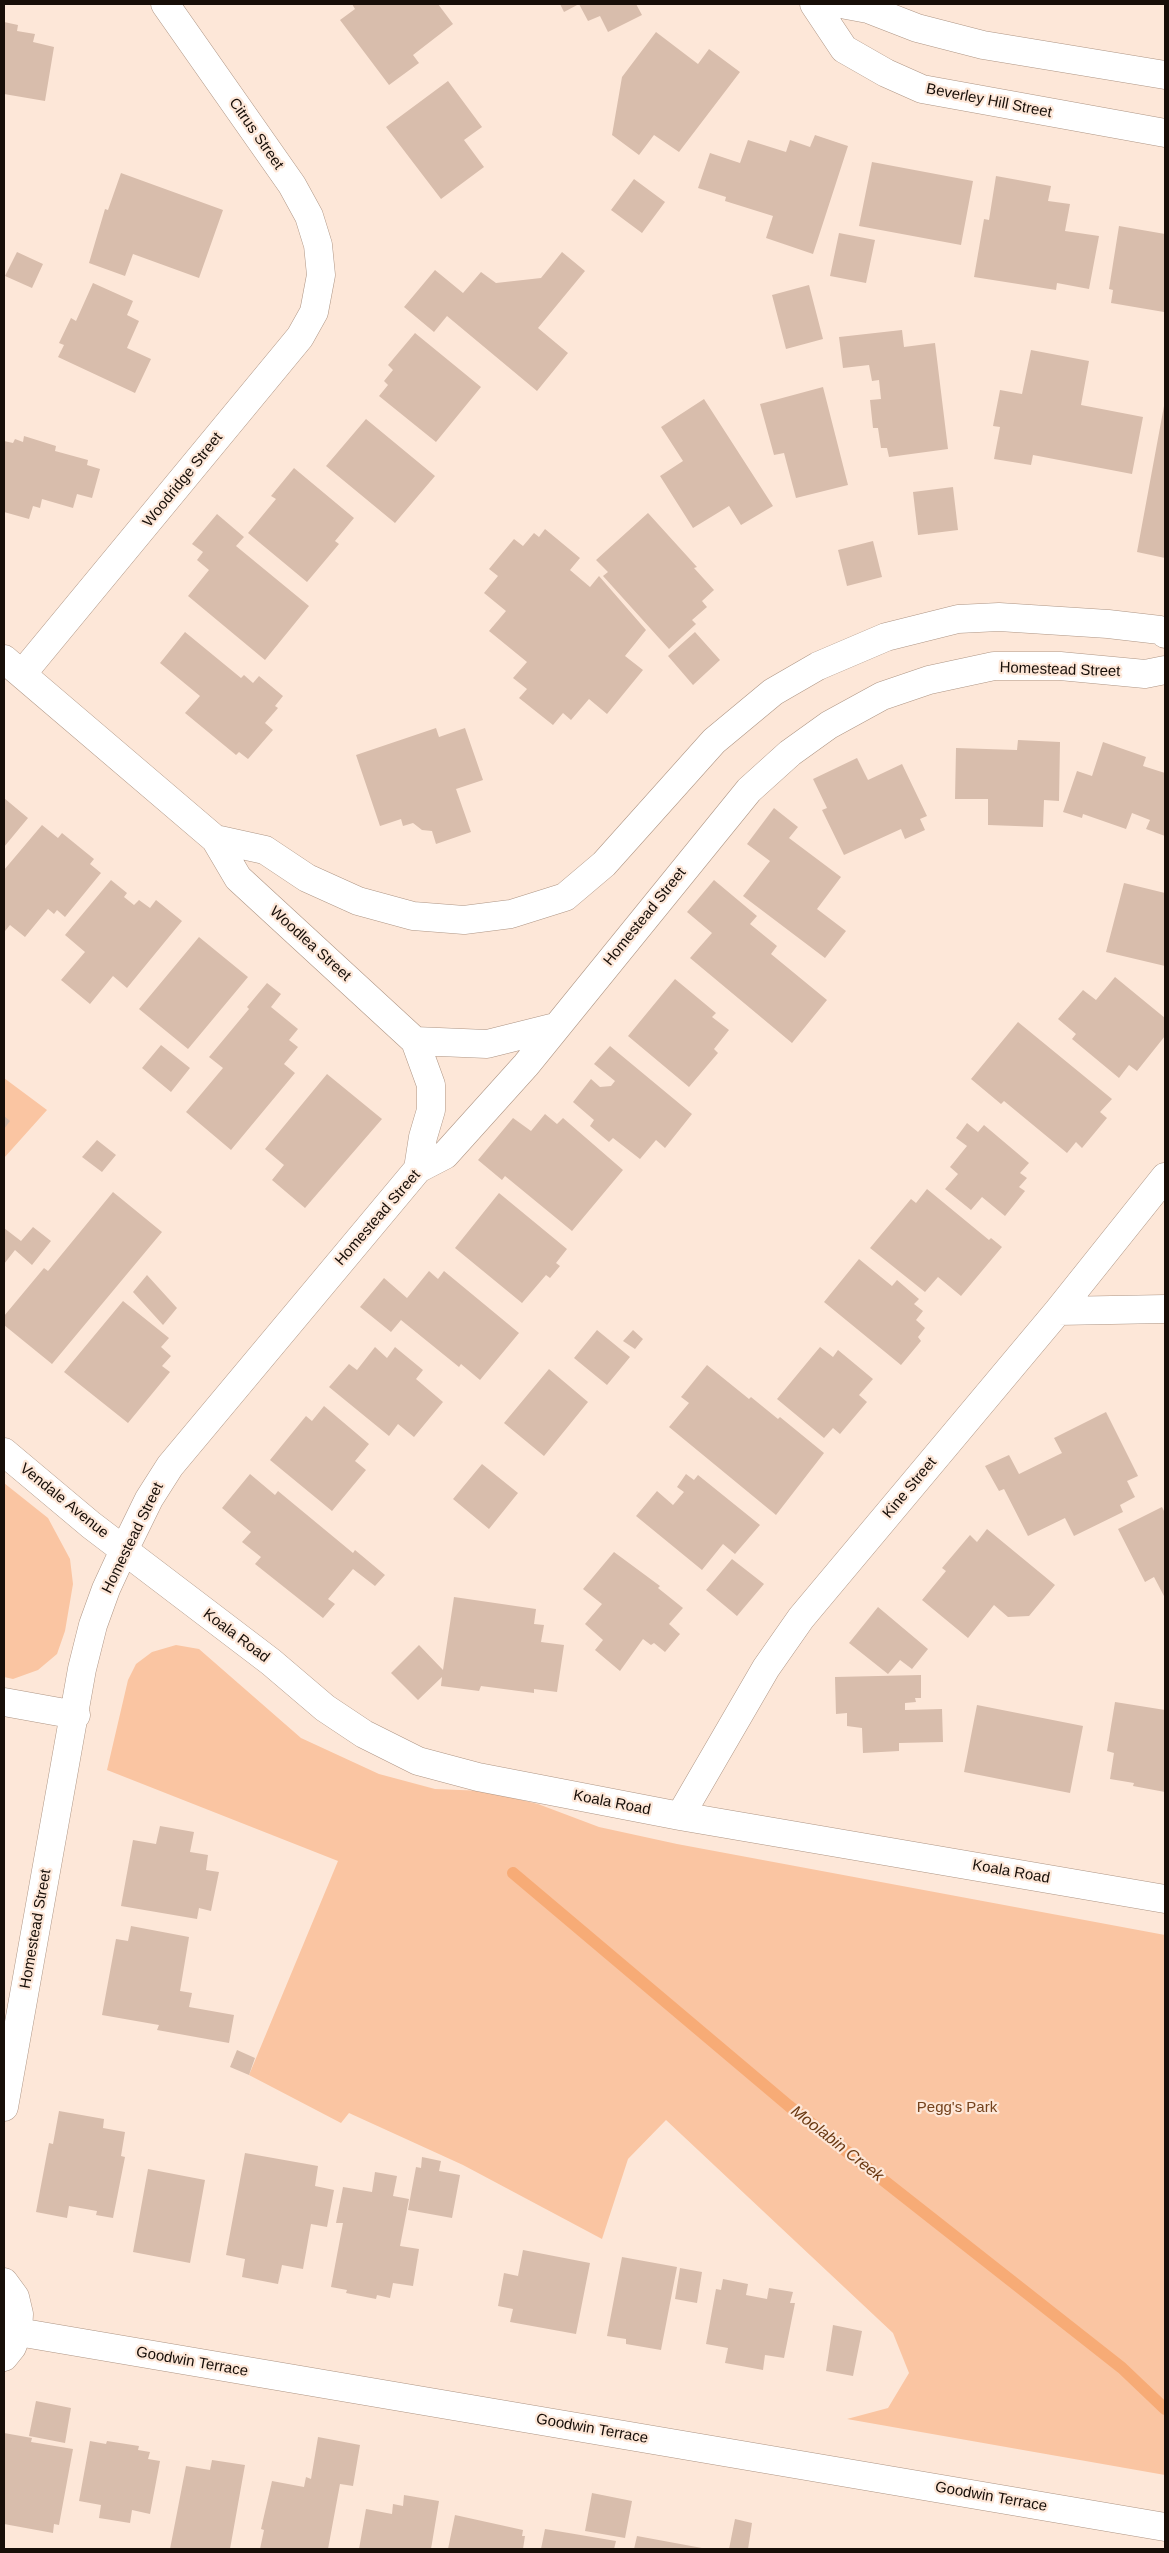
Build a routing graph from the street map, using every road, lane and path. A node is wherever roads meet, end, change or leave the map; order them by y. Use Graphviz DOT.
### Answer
graph roads {
  1 [pos="165,4"];
  2 [pos="814,4"];
  3 [pos="841,4"];
  4 [pos="1165,75"];
  5 [pos="1165,134"];
  6 [pos="321,275"];
  7 [pos="1165,634"];
  8 [pos="13,666"];
  9 [pos="1165,670"];
  10 [pos="216,839"];
  11 [pos="555,1027"];
  12 [pos="415,1040"];
  13 [pos="418,1169"];
  14 [pos="1165,1176"];
  15 [pos="1165,1309"];
  16 [pos="1058,1311"];
  17 [pos="4,1452"];
  18 [pos="124,1550"];
  19 [pos="4,1702"];
  20 [pos="76,1715"];
  21 [pos="680,1816"];
  22 [pos="1165,1899"];
  23 [pos="4,2107"];
  24 [pos="4,2282"];
  25 [pos="18,2332"];
  26 [pos="4,2357"];
  27 [pos="1165,2526"];
  1 -- 6 [label="street, Citrus Street"];
  2 -- 5 [label="street, Beverley Hill Street"];
  3 -- 4 [label="street"];
  6 -- 8 [label="street, Woodridge Street"];
  7 -- 10 [label="street, Woodlea Street"];
  8 -- 10 [label="street, Woodlea Street"];
  9 -- 11 [label="street, Homestead Street"];
  10 -- 12 [label="street, Woodlea Street"];
  11 -- 12 [label="street"];
  11 -- 13 [label="street, Homestead Street"];
  12 -- 13 [label="street, Woodlea Street"];
  13 -- 18 [label="street, Homestead Street"];
  14 -- 16 [label="street, Kine Street"];
  15 -- 16 [label="street"];
  16 -- 21 [label="street, Kine Street"];
  17 -- 18 [label="street, Vendale Avenue"];
  18 -- 20 [label="street, Homestead Street"];
  18 -- 21 [label="street, Koala Road"];
  19 -- 20 [label="street"];
  20 -- 23 [label="street, Homestead Street"];
  21 -- 22 [label="street, Koala Road"];
  24 -- 25 [label="street"];
  25 -- 26 [label="street"];
  25 -- 27 [label="street, Goodwin Terrace"];
}
